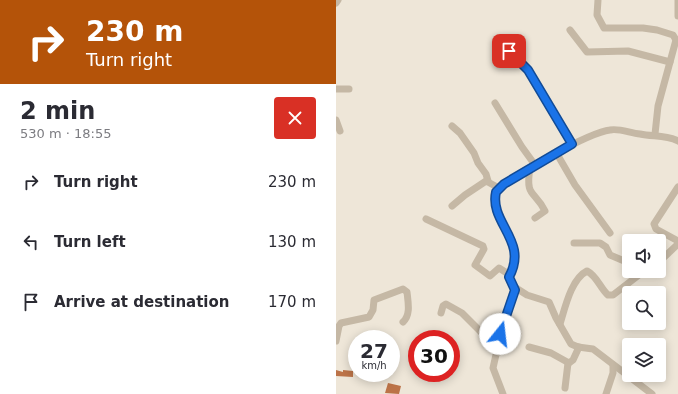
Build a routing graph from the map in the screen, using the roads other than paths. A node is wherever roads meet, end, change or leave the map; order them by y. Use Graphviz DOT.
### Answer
graph roads {
  1 [pos="338,0"];
  2 [pos="598,0"];
  3 [pos="678,0"];
  4 [pos="336,3"];
  5 [pos="678,16"];
  6 [pos="570,30"];
  7 [pos="677,39"];
  8 [pos="502,43"];
  9 [pos="670,62"];
  10 [pos="336,89"];
  11 [pos="349,89"];
  12 [pos="495,103"];
  13 [pos="336,120"];
  14 [pos="452,126"];
  15 [pos="340,131"];
  16 [pos="655,134"];
  17 [pos="678,141"];
  18 [pos="572,144"];
  19 [pos="557,154"];
  20 [pos="533,167"];
  21 [pos="488,181"];
  22 [pos="678,187"];
  23 [pos="499,188"];
  24 [pos="452,206"];
  25 [pos="536,218"];
  26 [pos="426,219"];
  27 [pos="610,233"];
  28 [pos="678,241"];
  29 [pos="574,243"];
  30 [pos="678,244"];
  31 [pos="666,255"];
  32 [pos="622,260"];
  33 [pos="510,275"];
  34 [pos="635,278"];
  35 [pos="516,288"];
  36 [pos="441,313"];
  37 [pos="404,322"];
  38 [pos="560,324"];
  39 [pos="500,339"];
  40 [pos="336,341"];
  41 [pos="529,347"];
  42 [pos="579,347"];
  43 [pos="568,363"];
  44 [pos="613,365"];
  45 [pos="565,388"];
  46 [pos="649,393"];
  47 [pos="503,394"];
  48 [pos="606,394"];
  1 -- 4 [label="street"];
  2 -- 7 [label="street"];
  3 -- 5 [label="street"];
  6 -- 9 [label="street"];
  7 -- 9 [label="street"];
  8 -- 18 [label="street"];
  9 -- 16 [label="street"];
  10 -- 11 [label="street"];
  12 -- 20 [label="street"];
  13 -- 15 [label="street"];
  14 -- 21 [label="street"];
  16 -- 17 [label="street"];
  16 -- 18 [label="street"];
  18 -- 19 [label="street"];
  19 -- 20 [label="street"];
  19 -- 27 [label="street"];
  20 -- 23 [label="street"];
  20 -- 25 [label="street"];
  21 -- 23 [label="street"];
  21 -- 24 [label="street"];
  22 -- 28 [label="street"];
  23 -- 33 [label="street"];
  26 -- 33 [label="street"];
  29 -- 32 [label="street"];
  30 -- 31 [label="street"];
  33 -- 35 [label="street"];
  34 -- 38 [label="street"];
  35 -- 38 [label="street"];
  35 -- 39 [label="street"];
  36 -- 39 [label="street"];
  37 -- 40 [label="street"];
  38 -- 42 [label="street"];
  39 -- 47 [label="street"];
  41 -- 43 [label="street"];
  42 -- 43 [label="street"];
  42 -- 44 [label="street"];
  43 -- 45 [label="street"];
  44 -- 46 [label="street"];
  44 -- 48 [label="street"];
}
